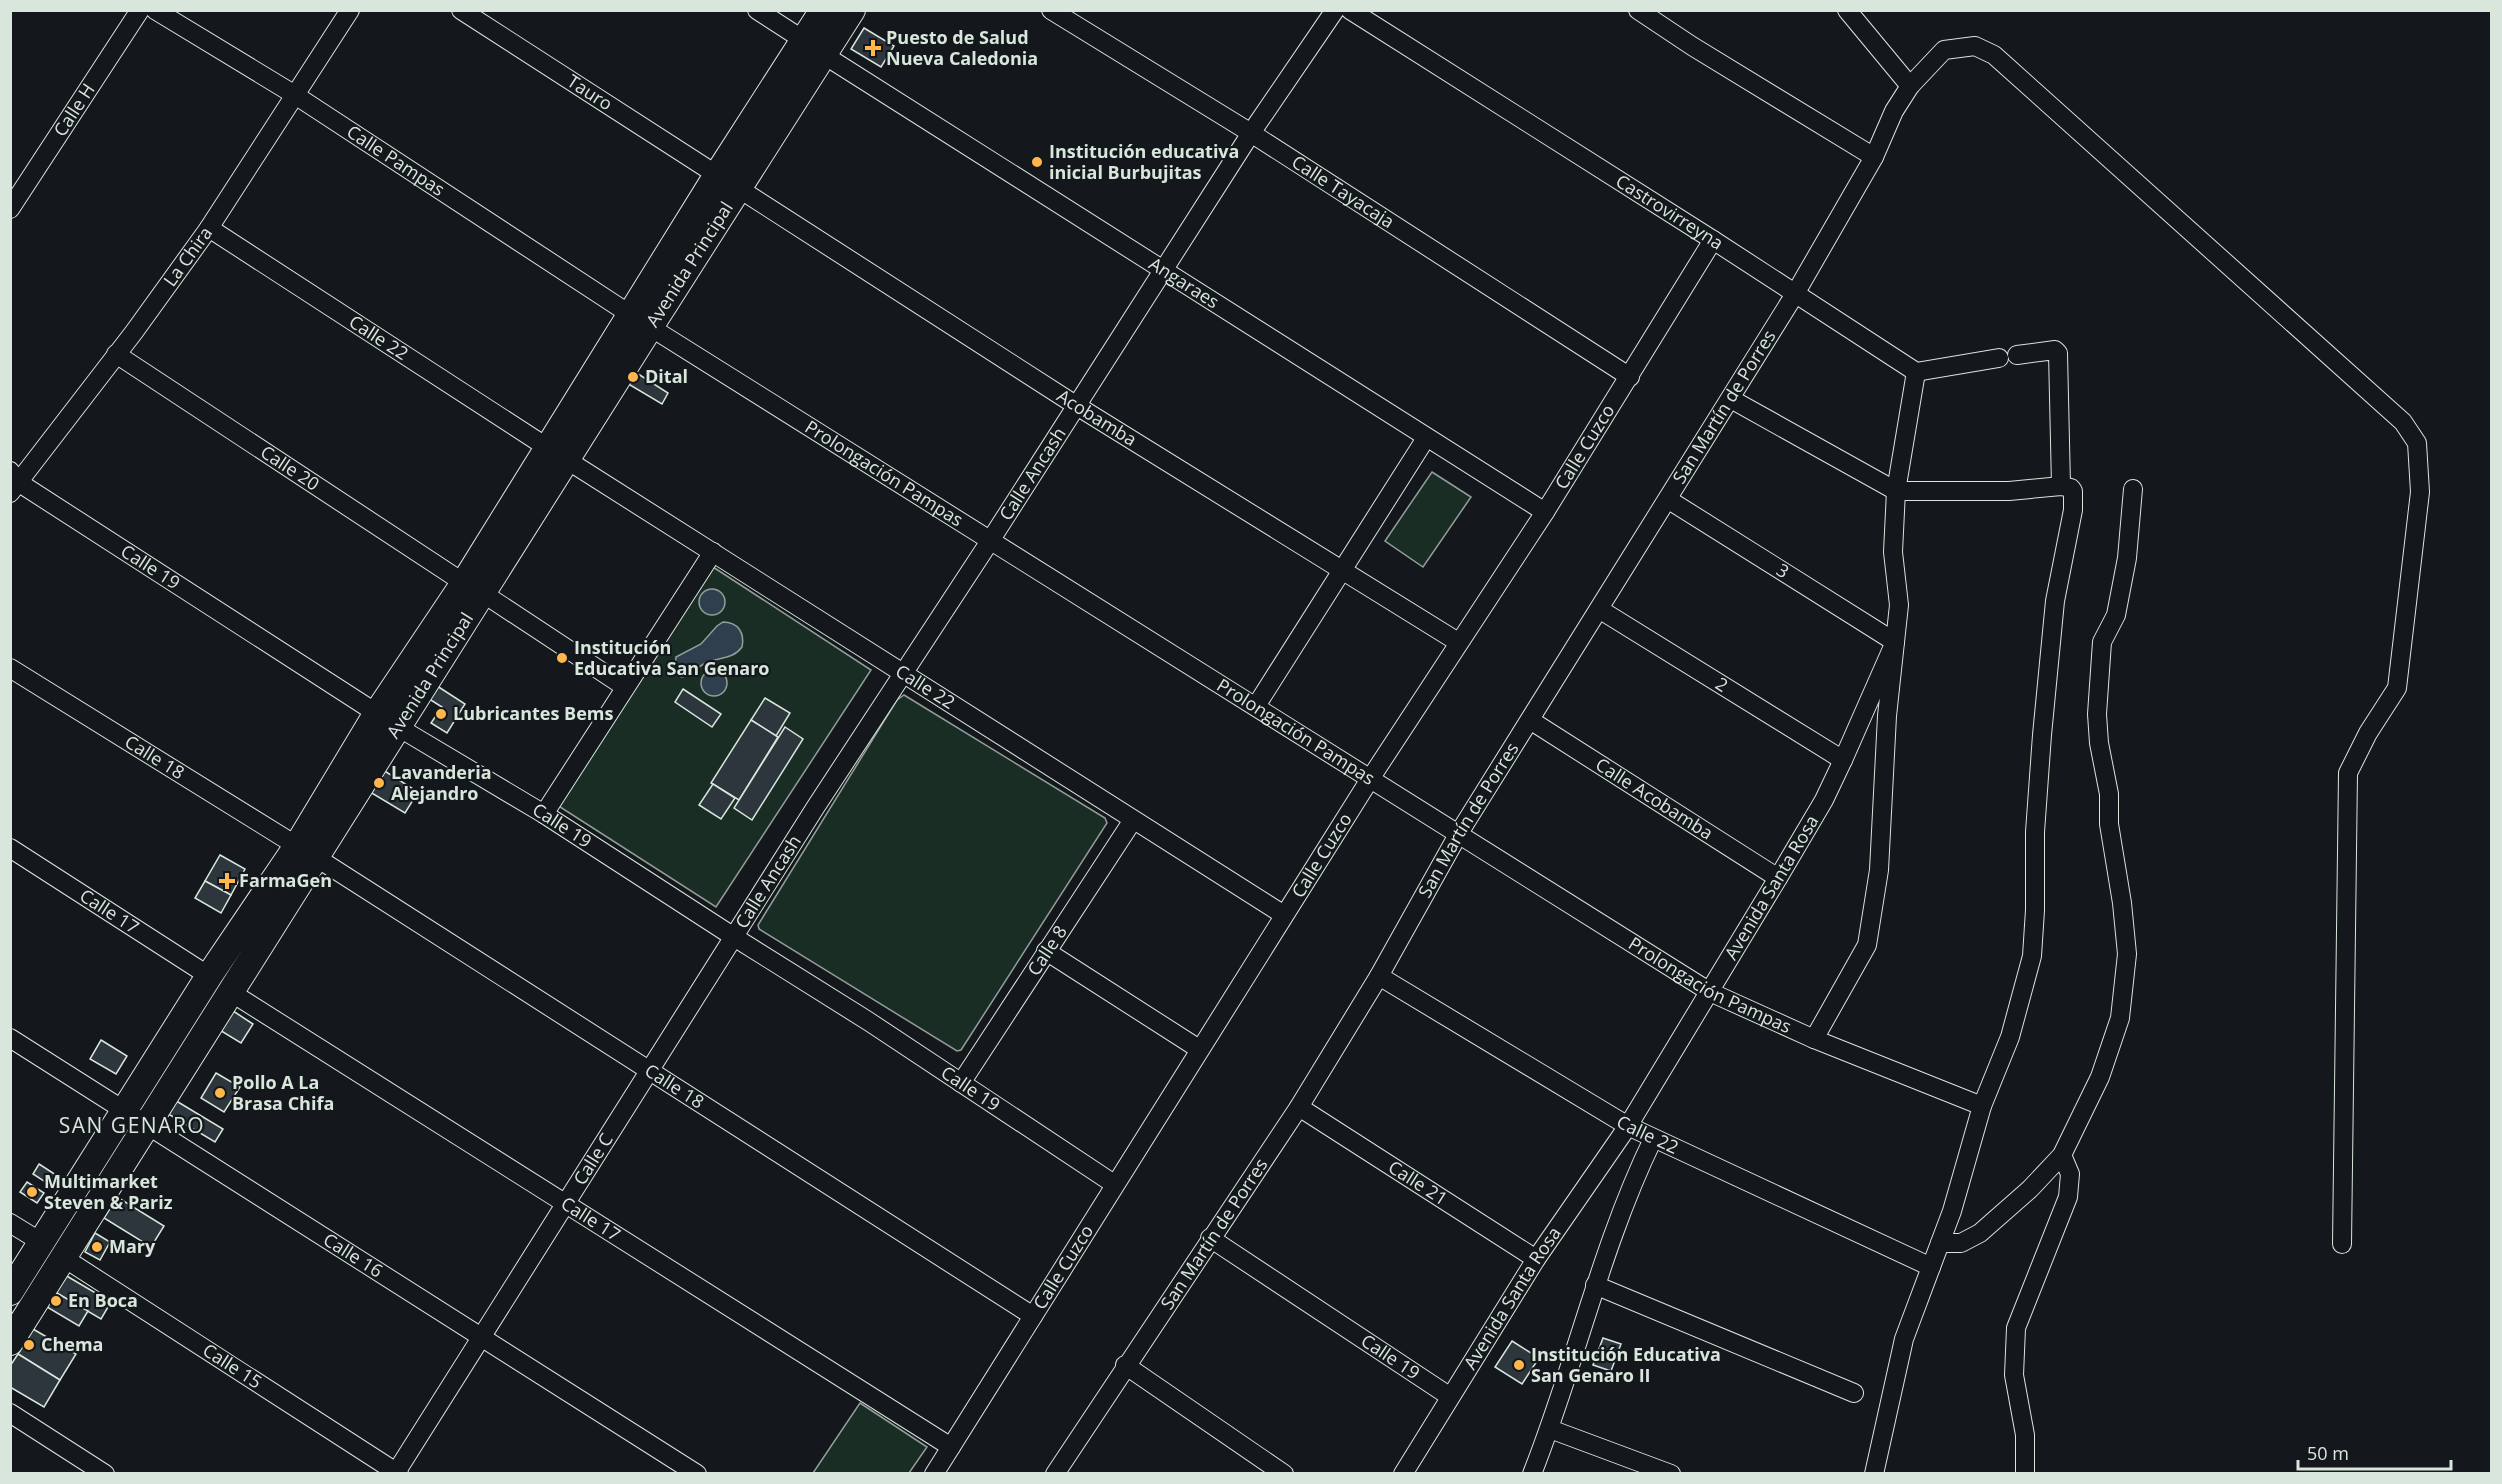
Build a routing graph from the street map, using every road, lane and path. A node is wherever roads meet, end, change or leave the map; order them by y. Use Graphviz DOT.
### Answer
graph roads {
  1 [pos="141,10"];
  2 [pos="155,10"];
  3 [pos="350,10"];
  4 [pos="461,10"];
  5 [pos="757,10"];
  6 [pos="823,10"];
  7 [pos="852,10"];
  8 [pos="1051,10"];
  9 [pos="1335,10"];
  10 [pos="1350,10"];
  11 [pos="1638,10"];
  12 [pos="1847,10"];
  13 [pos="814,48"];
  14 [pos="1910,86"];
  15 [pos="294,95"];
  16 [pos="1251,132"];
  17 [pos="1873,159"];
  18 [pos="728,181"];
  19 [pos="10,209"];
  20 [pos="209,228"];
  21 [pos="1713,240"];
  22 [pos="1163,271"];
  23 [pos="1796,294"];
  24 [pos="641,321"];
  25 [pos="116,354"];
  26 [pos="1916,372"];
  27 [pos="1630,377"];
  28 [pos="1731,399"];
  29 [pos="1077,406"];
  30 [pos="1426,438"];
  31 [pos="558,454"];
  32 [pos="13,482"];
  33 [pos="2061,486"];
  34 [pos="2133,489"];
  35 [pos="1896,491"];
  36 [pos="1669,500"];
  37 [pos="1545,512"];
  38 [pos="990,541"];
  39 [pos="713,552"];
  40 [pos="1343,570"];
  41 [pos="474,589"];
  42 [pos="1599,609"];
  43 [pos="1458,642"];
  44 [pos="1895,642"];
  45 [pos="10,668"];
  46 [pos="902,675"];
  47 [pos="625,687"];
  48 [pos="1256,706"];
  49 [pos="377,713"];
  50 [pos="1530,720"];
  51 [pos="398,727"];
  52 [pos="1843,759"];
  53 [pos="1370,779"];
  54 [pos="544,814"];
  55 [pos="1133,819"];
  56 [pos="1459,834"];
  57 [pos="10,849"];
  58 [pos="307,852"];
  59 [pos="1778,878"];
  60 [pos="1284,915"];
  61 [pos="734,937"];
  62 [pos="1046,951"];
  63 [pos="209,976"];
  64 [pos="1379,976"];
  65 [pos="1710,992"];
  66 [pos="232,993"];
  67 [pos="10,1038"];
  68 [pos="1814,1039"];
  69 [pos="1200,1049"];
  70 [pos="649,1070"];
  71 [pos="961,1083"];
  72 [pos="1982,1106"];
  73 [pos="1299,1107"];
  74 [pos="124,1112"];
  75 [pos="148,1126"];
  76 [pos="1628,1126"];
  77 [pos="1653,1138"];
  78 [pos="2062,1155"];
  79 [pos="1114,1184"];
  80 [pos="566,1203"];
  81 [pos="10,1223"];
  82 [pos="1210,1238"];
  83 [pos="41,1242"];
  84 [pos="1940,1243"];
  85 [pos="2342,1244"];
  86 [pos="64,1258"];
  87 [pos="1536,1259"];
  88 [pos="1931,1266"];
  89 [pos="1595,1285"];
  90 [pos="10,1292"];
  91 [pos="1033,1316"];
  92 [pos="481,1336"];
  93 [pos="10,1342"];
  94 [pos="1125,1365"];
  95 [pos="1854,1393"];
  96 [pos="1449,1396"];
  97 [pos="10,1413"];
  98 [pos="1550,1429"];
  99 [pos="951,1447"];
  100 [pos="105,1473"];
  101 [pos="397,1473"];
  102 [pos="697,1473"];
  103 [pos="934,1473"];
  104 [pos="1055,1473"];
  105 [pos="1284,1473"];
  106 [pos="1403,1473"];
  107 [pos="1533,1473"];
  108 [pos="1671,1473"];
  109 [pos="1874,1473"];
  110 [pos="2025,1473"];
  1 -- 19 [label="street, Calle H"];
  2 -- 15 [label="street, Calle Pampas"];
  3 -- 15 [label="street, La Chira"];
  4 -- 18 [label="street, Tauro"];
  5 -- 13 [label="street, Angaraes"];
  6 -- 13 [label="street, Avenida Principal"];
  7 -- 13 [label="street, Avenida Principal"];
  8 -- 16 [label="street, Calle Tayacaja"];
  9 -- 16 [label="street, Calle Ancash"];
  10 -- 21 [label="street, Castrovirreyna"];
  11 -- 17 [label="street"];
  12 -- 14 [label="street"];
  13 -- 18 [label="street, Avenida Principal"];
  13 -- 22 [label="street, Angaraes"];
  14 -- 17 [label="street, San Martín de Porres"];
  14 -- 85 [label="street, San Martín de Porres"];
  15 -- 20 [label="street, La Chira"];
  15 -- 24 [label="street, Calle Pampas"];
  16 -- 22 [label="street, Calle Ancash"];
  16 -- 27 [label="street, Calle Tayacaja"];
  17 -- 23 [label="street, San Martín de Porres"];
  18 -- 24 [label="street, Avenida Principal"];
  18 -- 29 [label="street, Acobamba"];
  20 -- 25 [label="street, La Chira"];
  20 -- 31 [label="street, Calle 22"];
  21 -- 23 [label="street, Castrovirreyna"];
  21 -- 27 [label="street, Calle Cuzco"];
  22 -- 29 [label="street, Calle Ancash"];
  22 -- 30 [label="street, Angaraes"];
  23 -- 26 [label="street, Castrovirreyna"];
  23 -- 28 [label="street, San Martín de Porres"];
  24 -- 31 [label="street, Avenida Principal"];
  24 -- 38 [label="street, Prolongación Pampas"];
  25 -- 32 [label="street, La Chira"];
  25 -- 41 [label="street, Calle 20"];
  26 -- 33 [label="street"];
  26 -- 35 [label="street, Avenida Santa Rosa"];
  27 -- 37 [label="street, Calle Cuzco"];
  28 -- 35 [label="street"];
  28 -- 36 [label="street, San Martín de Porres"];
  29 -- 38 [label="street, Calle Ancash"];
  29 -- 40 [label="street, Acobamba"];
  30 -- 37 [label="street, Angaraes"];
  30 -- 40 [label="street"];
  31 -- 39 [label="street, Calle 22"];
  31 -- 41 [label="street, Avenida Principal"];
  32 -- 49 [label="street, Calle 19"];
  33 -- 35 [label="street"];
  33 -- 72 [label="street"];
  34 -- 78 [label="street"];
  35 -- 44 [label="street, Avenida Santa Rosa"];
  36 -- 42 [label="street, San Martín de Porres"];
  36 -- 44 [label="street, 3"];
  37 -- 43 [label="street, Calle Cuzco"];
  38 -- 46 [label="street, Calle Ancash"];
  38 -- 48 [label="street, Prolongación Pampas"];
  39 -- 46 [label="street, Calle 22"];
  39 -- 47 [label="street"];
  40 -- 43 [label="street, Acobamba"];
  40 -- 48 [label="street"];
  41 -- 47 [label="street, Calle 20"];
  41 -- 49 [label="street, Avenida Principal"];
  41 -- 51 [label="street, Avenida Principal"];
  42 -- 50 [label="street, San Martín de Porres"];
  42 -- 52 [label="street, 2"];
  43 -- 53 [label="street, Calle Cuzco"];
  44 -- 52 [label="street, Avenida Santa Rosa"];
  44 -- 68 [label="street"];
  45 -- 58 [label="street, Calle 18"];
  46 -- 55 [label="street, Calle 22"];
  46 -- 61 [label="street, Calle Ancash"];
  47 -- 54 [label="street"];
  48 -- 53 [label="street, Prolongación Pampas"];
  49 -- 51 [label="street, Calle 19"];
  49 -- 58 [label="street, Avenida Principal"];
  50 -- 56 [label="street, San Martín de Porres"];
  50 -- 59 [label="street, Calle Acobamba"];
  51 -- 54 [label="street, Calle 19"];
  51 -- 58 [label="street, Avenida Principal"];
  52 -- 59 [label="street, Avenida Santa Rosa"];
  53 -- 56 [label="street, Prolongación Pampas"];
  53 -- 60 [label="street, Calle Cuzco"];
  54 -- 61 [label="street, Calle 19"];
  55 -- 60 [label="street, Calle 22"];
  55 -- 62 [label="street, Calle 8"];
  56 -- 64 [label="street, San Martín de Porres"];
  56 -- 65 [label="street, Prolongación Pampas"];
  57 -- 63 [label="street, Calle 17"];
  58 -- 63 [label="street, Avenida Principal"];
  58 -- 66 [label="street, Avenida Principal"];
  58 -- 70 [label="street, Calle 18"];
  59 -- 65 [label="street, Avenida Santa Rosa"];
  60 -- 69 [label="street, Calle Cuzco"];
  61 -- 70 [label="street, Calle C"];
  61 -- 71 [label="street, Calle 19"];
  62 -- 69 [label="street"];
  62 -- 71 [label="street, Calle 8"];
  63 -- 74 [label="street, Avenida Principal"];
  64 -- 73 [label="street, San Martín de Porres"];
  64 -- 76 [label="street, Calle 22"];
  65 -- 68 [label="street, Prolongación Pampas"];
  65 -- 76 [label="street, Avenida Santa Rosa"];
  66 -- 75 [label="street, Avenida Principal"];
  66 -- 80 [label="street, Calle 17"];
  67 -- 74 [label="street, Calle 16"];
  68 -- 72 [label="street, Prolongación Pampas"];
  69 -- 79 [label="street, Calle Cuzco"];
  70 -- 80 [label="street, Calle C"];
  70 -- 91 [label="street, Calle 18"];
  71 -- 79 [label="street, Calle 19"];
  72 -- 84 [label="street"];
  73 -- 82 [label="street, San Martín de Porres"];
  73 -- 87 [label="street, Calle 21"];
  74 -- 75 [label="street, Calle 16"];
  74 -- 83 [label="street, Avenida Principal"];
  75 -- 86 [label="street, Avenida Principal"];
  75 -- 92 [label="street, Calle 16"];
  76 -- 77 [label="street, Calle 22"];
  76 -- 87 [label="street, Avenida Santa Rosa"];
  77 -- 88 [label="street, Calle 22"];
  77 -- 89 [label="street"];
  78 -- 84 [label="street"];
  78 -- 110 [label="street"];
  79 -- 91 [label="street, Calle Cuzco"];
  80 -- 92 [label="street, Calle C"];
  80 -- 99 [label="street, Calle 17"];
  81 -- 83 [label="street"];
  82 -- 94 [label="street, San Martín de Porres"];
  82 -- 96 [label="street, Calle 19"];
  83 -- 90 [label="street, Avenida Principal"];
  84 -- 88 [label="street"];
  86 -- 93 [label="street, Avenida Principal"];
  86 -- 101 [label="street, Calle 15"];
  87 -- 96 [label="street, Avenida Santa Rosa"];
  88 -- 109 [label="street"];
  89 -- 95 [label="street"];
  89 -- 98 [label="street"];
  91 -- 99 [label="street, Calle Cuzco"];
  92 -- 101 [label="street, Calle C"];
  92 -- 102 [label="street, Calle 16"];
  94 -- 104 [label="street, San Martín de Porres"];
  94 -- 105 [label="street"];
  96 -- 106 [label="street, Avenida Santa Rosa"];
  97 -- 100 [label="street"];
  98 -- 107 [label="street"];
  98 -- 108 [label="street"];
  99 -- 103 [label="street, Calle Cuzco"];
}
